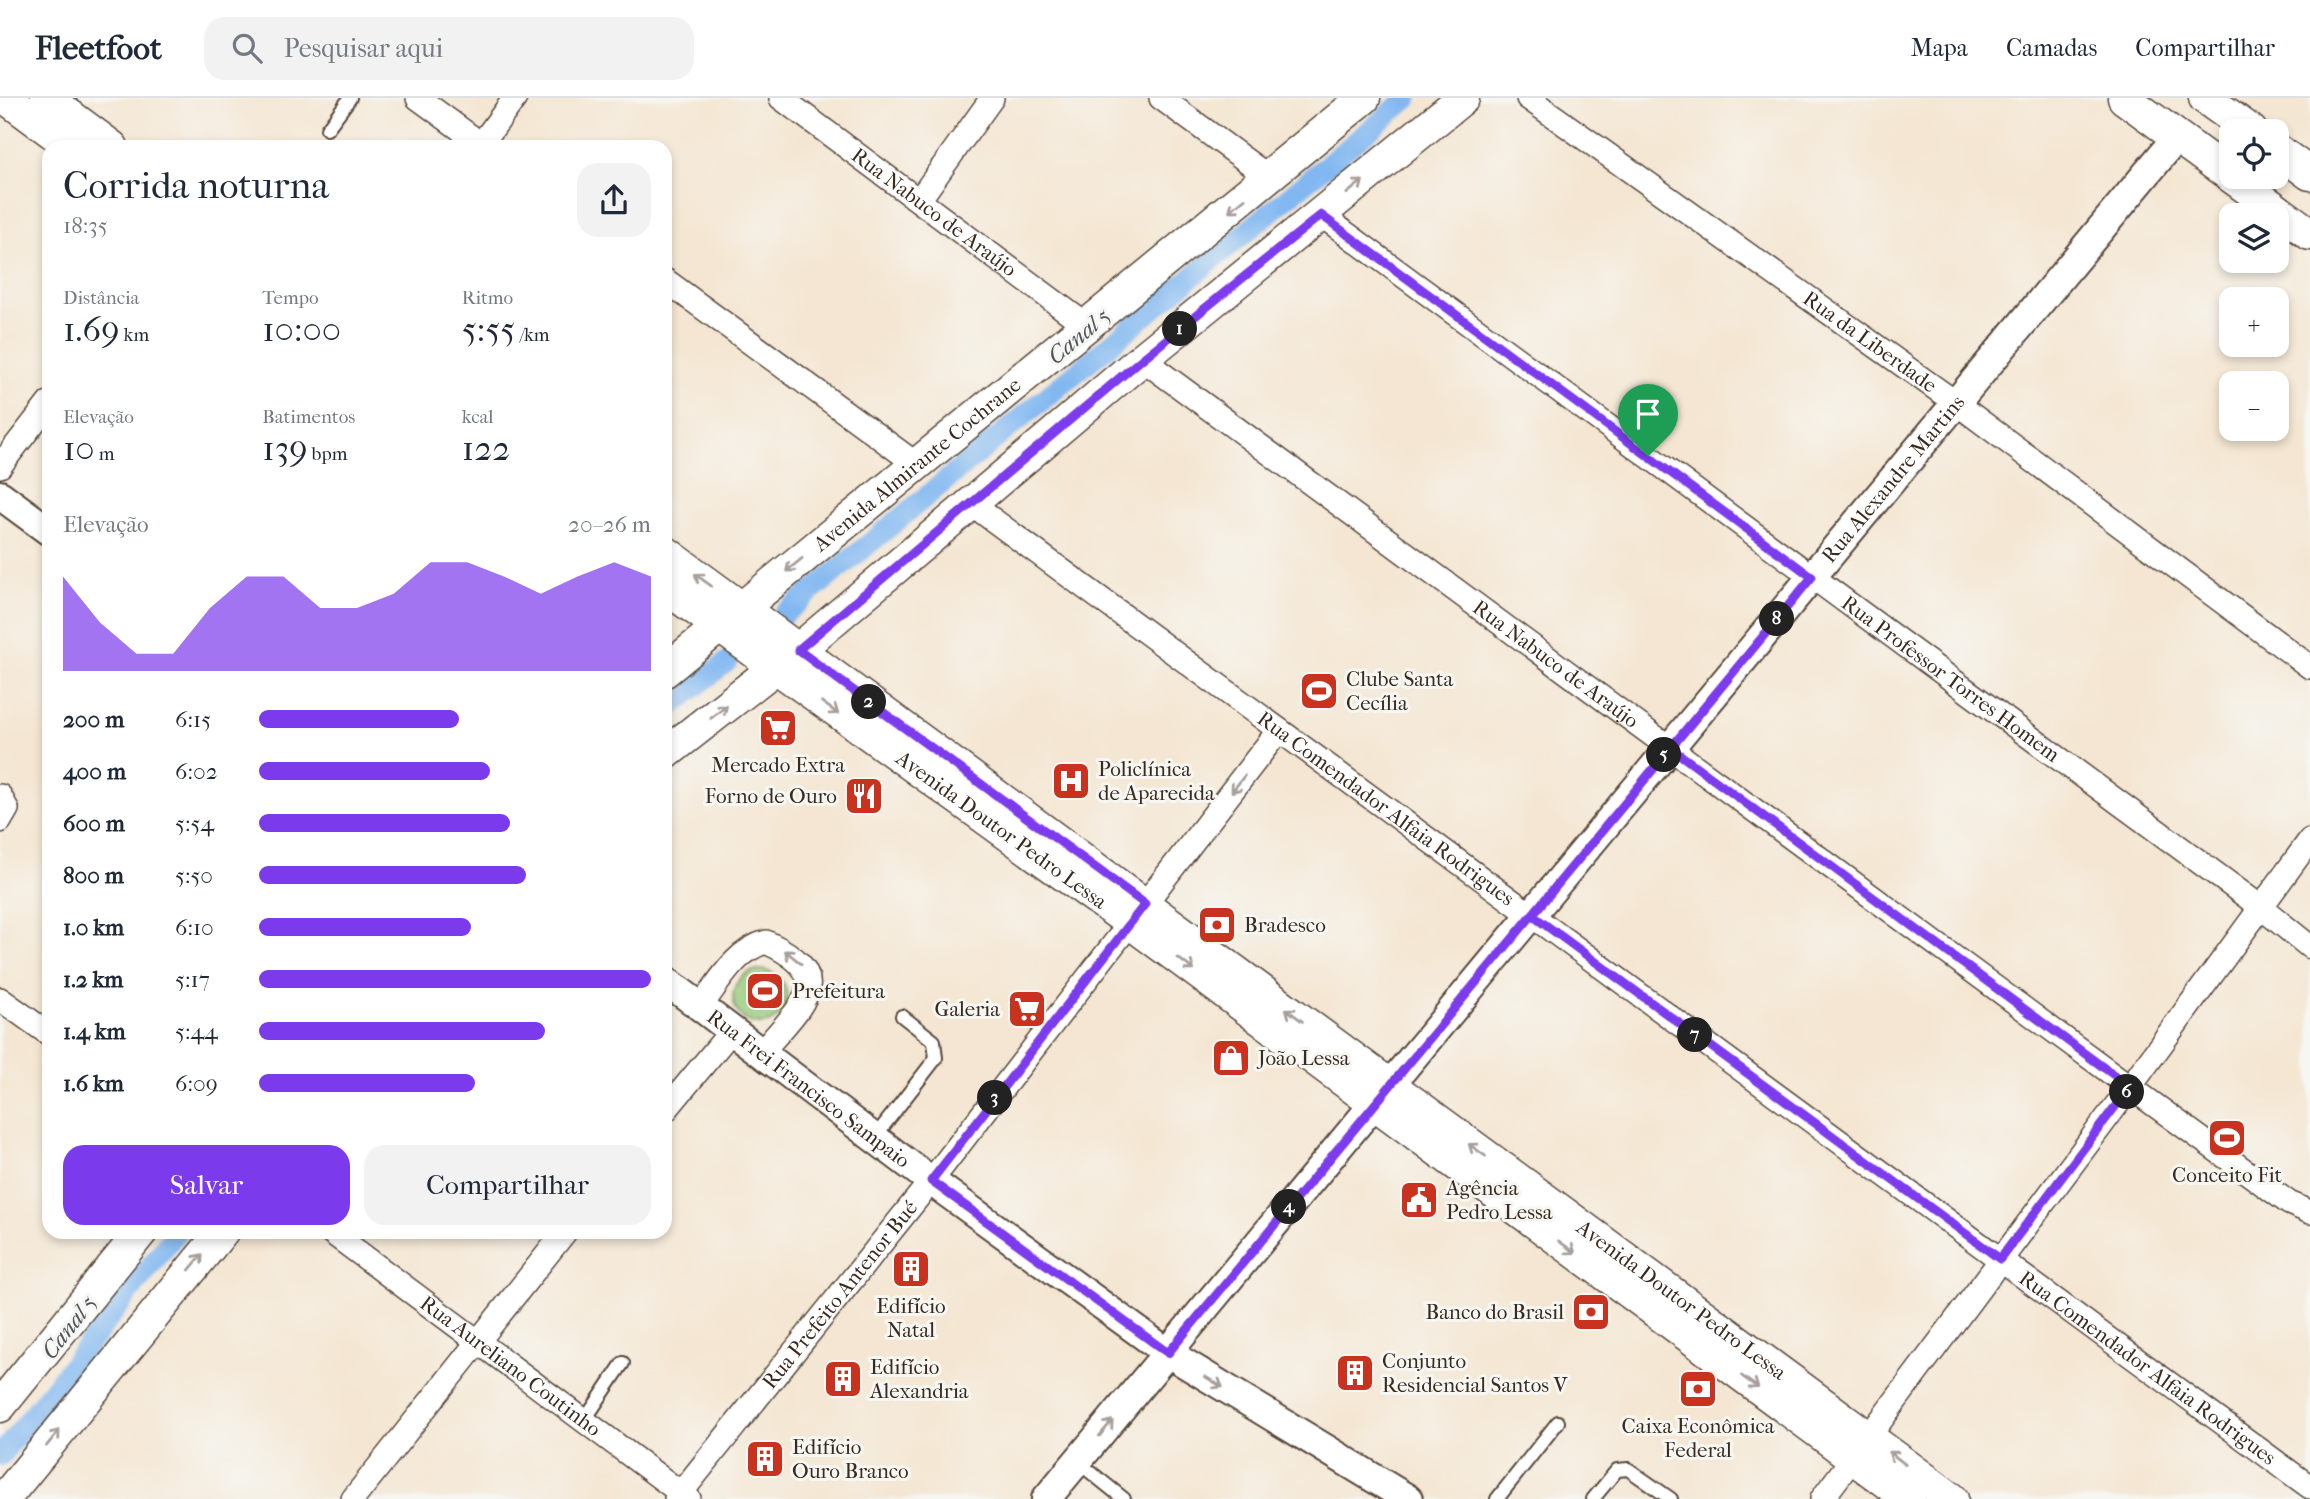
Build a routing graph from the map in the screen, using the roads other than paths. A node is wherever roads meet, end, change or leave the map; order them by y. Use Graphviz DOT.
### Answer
graph roads {
  1 [pos="6,98"];
  2 [pos="46,98"];
  3 [pos="350,98"];
  4 [pos="418,98"];
  5 [pos="515,98"];
  6 [pos="781,98"];
  7 [pos="992,98"];
  8 [pos="1161,98"];
  9 [pos="1463,98"];
  10 [pos="1528,98"];
  11 [pos="2124,98"];
  12 [pos="2207,99"];
  13 [pos="1354,101"];
  14 [pos="2234,119"];
  15 [pos="327,129"];
  16 [pos="2177,137"];
  17 [pos="63,140"];
  18 [pos="103,140"];
  19 [pos="473,140"];
  20 [pos="485,140"];
  21 [pos="2289,159"];
  22 [pos="2219,167"];
  23 [pos="2310,174"];
  24 [pos="1270,178"];
  25 [pos="2249,189"];
  26 [pos="919,200"];
  27 [pos="1321,215"];
  28 [pos="2310,234"];
  29 [pos="672,285"];
  30 [pos="1087,326"];
  31 [pos="1142,359"];
  32 [pos="1956,403"];
  33 [pos="42,412"];
  34 [pos="916,464"];
  35 [pos="0,466"];
  36 [pos="0,495"];
  37 [pos="970,503"];
  38 [pos="42,526"];
  39 [pos="672,559"];
  40 [pos="1812,577"];
  41 [pos="672,590"];
  42 [pos="730,617"];
  43 [pos="786,659"];
  44 [pos="672,665"];
  45 [pos="2310,667"];
  46 [pos="1279,730"];
  47 [pos="1671,748"];
  48 [pos="672,749"];
  49 [pos="0,796"];
  50 [pos="0,821"];
  51 [pos="2310,840"];
  52 [pos="2262,908"];
  53 [pos="1138,914"];
  54 [pos="1532,915"];
  55 [pos="2310,947"];
  56 [pos="672,985"];
  57 [pos="0,999"];
  58 [pos="701,1006"];
  59 [pos="902,1016"];
  60 [pos="42,1029"];
  61 [pos="732,1030"];
  62 [pos="762,1052"];
  63 [pos="2130,1087"];
  64 [pos="1382,1096"];
  65 [pos="672,1103"];
  66 [pos="874,1138"];
  67 [pos="931,1181"];
  68 [pos="2310,1212"];
  69 [pos="135,1239"];
  70 [pos="216,1239"];
  71 [pos="340,1239"];
  72 [pos="559,1239"];
  73 [pos="2000,1259"];
  74 [pos="476,1340"];
  75 [pos="1168,1353"];
  76 [pos="623,1363"];
  77 [pos="0,1406"];
  78 [pos="584,1420"];
  79 [pos="1558,1422"];
  80 [pos="1862,1448"];
  81 [pos="1077,1462"];
  82 [pos="2310,1487"];
  83 [pos="8,1492"];
  84 [pos="682,1497"];
  85 [pos="353,1499"];
  86 [pos="1046,1499"];
  87 [pos="1124,1499"];
  88 [pos="1408,1499"];
  89 [pos="1497,1499"];
  90 [pos="1592,1499"];
  91 [pos="1671,1499"];
  92 [pos="1822,1499"];
  93 [pos="1909,1499"];
  94 [pos="1952,1499"];
  1 -- 17 [label="main road"];
  2 -- 18 [label="main road"];
  3 -- 15 [label="lane"];
  4 -- 19 [label="street"];
  5 -- 20 [label="street"];
  6 -- 26 [label="street, Rua Nabuco de Araújo"];
  7 -- 26 [label="street"];
  8 -- 24 [label="street"];
  27 -- 9 [label="main road, one-way"];
  10 -- 32 [label="street, Rua da Liberdade"];
  11 -- 16 [label="main road"];
  12 -- 14 [label="main road"];
  13 -- 24 [label="main road, Avenida Almirante Cochrane"];
  16 -- 22 [label="main road"];
  16 -- 32 [label="street, Rua Alexandre Martins"];
  21 -- 23 [label="main road"];
  24 -- 30 [label="main road, Avenida Almirante Cochrane, one-way"];
  25 -- 28 [label="main road"];
  26 -- 30 [label="street, Rua Nabuco de Araújo"];
  27 -- 31 [label="main road"];
  27 -- 40 [label="street, Rua Professor Torres Homem"];
  29 -- 34 [label="street"];
  30 -- 34 [label="main road, Avenida Almirante Cochrane"];
  31 -- 37 [label="main road"];
  31 -- 47 [label="street, Rua Nabuco de Araújo"];
  32 -- 40 [label="street, Rua Alexandre Martins"];
  32 -- 45 [label="street, Rua da Liberdade"];
  33 -- 35 [label="street"];
  34 -- 42 [label="main road, Avenida Almirante Cochrane, one-way"];
  36 -- 38 [label="street"];
  37 -- 43 [label="main road"];
  37 -- 46 [label="street, Rua Comendador Alfaia Rodrigues"];
  42 -- 39 [label="main road, Avenida Doutor Pedro Lessa, one-way"];
  40 -- 47 [label="street, Rua Alexandre Martins"];
  40 -- 52 [label="street, Rua Professor Torres Homem"];
  41 -- 42 [label="main road, Avenida Doutor Pedro Lessa"];
  42 -- 43 [label="main road, Avenida Doutor Pedro Lessa"];
  42 -- 44 [label="main road, Avenida Almirante Cochrane"];
  48 -- 43 [label="main road, one-way"];
  43 -- 53 [label="main road, Avenida Doutor Pedro Lessa"];
  46 -- 53 [label="street, Rua Prefeito Antenor Bué, one-way"];
  46 -- 54 [label="street, Rua Comendador Alfaia Rodrigues"];
  47 -- 54 [label="street, Rua Alexandre Martins"];
  47 -- 63 [label="street, Rua Nabuco de Araújo"];
  49 -- 50 [label="street"];
  51 -- 52 [label="street"];
  52 -- 55 [label="street, Rua Professor Torres Homem"];
  52 -- 63 [label="street"];
  53 -- 64 [label="main road, Avenida Doutor Pedro Lessa"];
  53 -- 67 [label="street, Rua Prefeito Antenor Bué"];
  54 -- 64 [label="street, Rua Alexandre Martins"];
  54 -- 73 [label="street, Rua Comendador Alfaia Rodrigues"];
  56 -- 58 [label="street, Rua Frei Francisco Sampaio"];
  57 -- 60 [label="street"];
  58 -- 61 [label="street, Rua Frei Francisco Sampaio"];
  62 -- 58 [label="street, one-way"];
  59 -- 66 [label="lane"];
  61 -- 62 [label="street, Rua Frei Francisco Sampaio"];
  61 -- 65 [label="street"];
  62 -- 66 [label="street, Rua Frei Francisco Sampaio"];
  63 -- 68 [label="street, Rua Nabuco de Araújo"];
  63 -- 73 [label="street"];
  64 -- 75 [label="street, Rua Alexandre Martins"];
  64 -- 80 [label="main road, Avenida Doutor Pedro Lessa"];
  66 -- 67 [label="street, Rua Frei Francisco Sampaio"];
  67 -- 75 [label="street, Rua Frei Francisco Sampaio"];
  67 -- 84 [label="street, Rua Prefeito Antenor Bué"];
  69 -- 77 [label="main road"];
  83 -- 70 [label="main road, one-way"];
  71 -- 74 [label="street, Rua Aureliano Coutinho"];
  72 -- 74 [label="street"];
  73 -- 80 [label="street"];
  73 -- 82 [label="street, Rua Comendador Alfaia Rodrigues"];
  74 -- 78 [label="street, Rua Aureliano Coutinho"];
  74 -- 85 [label="street"];
  81 -- 75 [label="street, Rua Alexandre Martins, one-way"];
  75 -- 88 [label="street, Rua Frei Francisco Sampaio, one-way"];
  76 -- 78 [label="lane"];
  78 -- 84 [label="street, Rua Aureliano Coutinho"];
  79 -- 89 [label="lane"];
  80 -- 92 [label="street"];
  80 -- 93 [label="main road, Avenida Doutor Pedro Lessa"];
  94 -- 80 [label="main road, Avenida Doutor Pedro Lessa, one-way"];
  81 -- 86 [label="street, Rua Alexandre Martins"];
  81 -- 87 [label="lane"];
  90 -- 91 [label="lane"];
}
